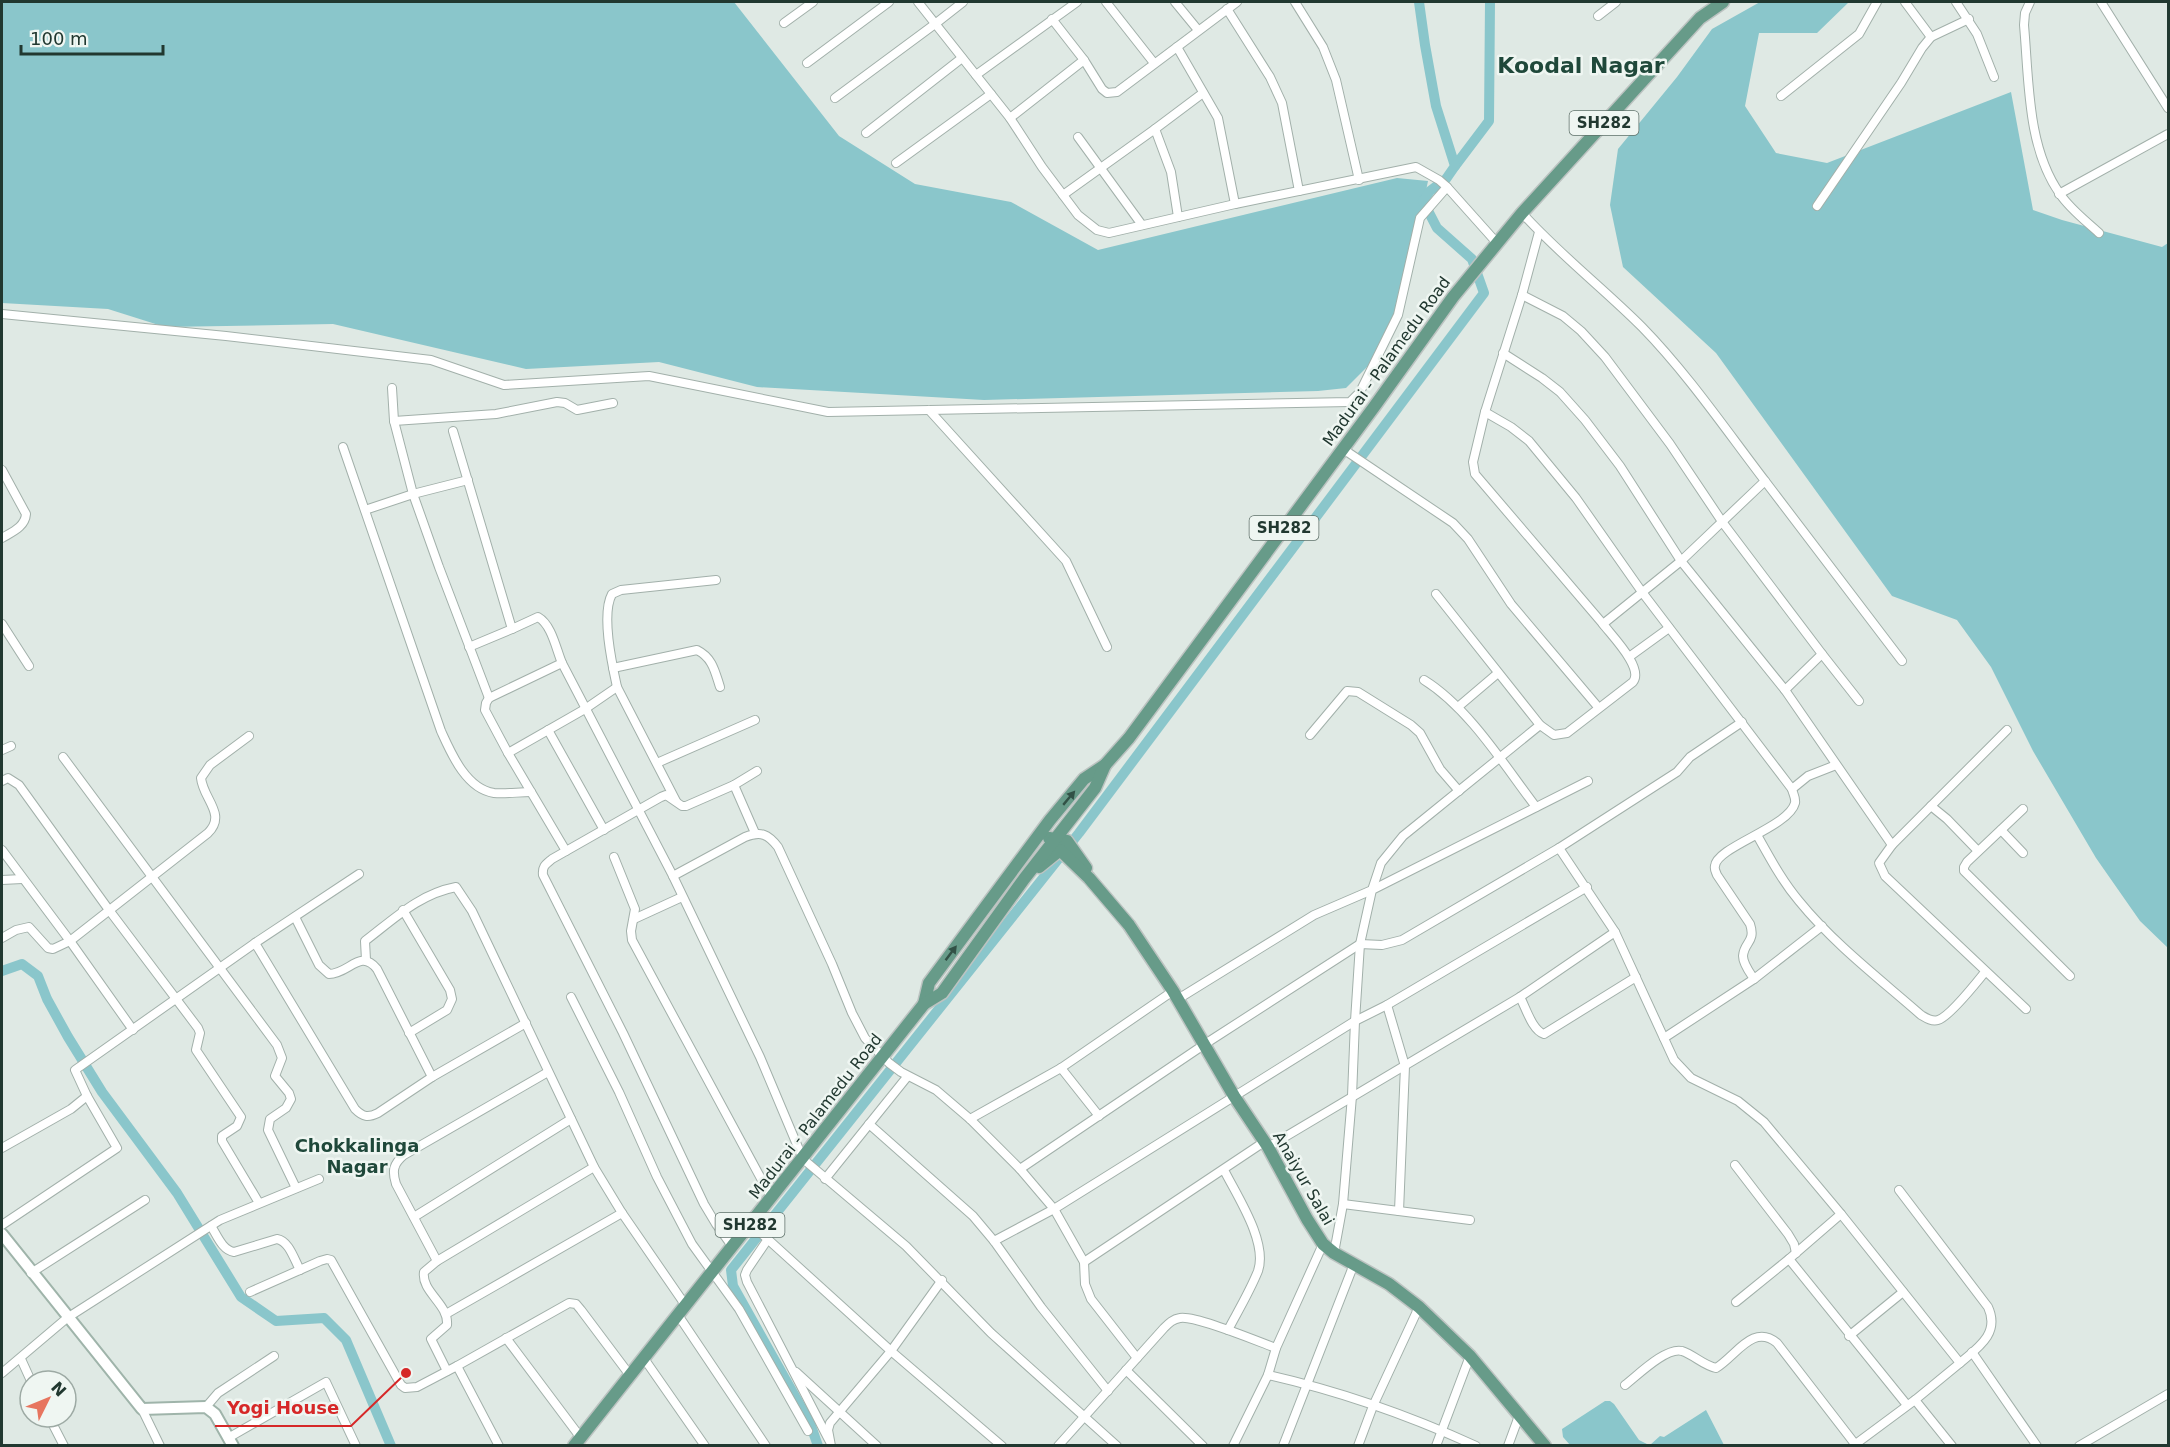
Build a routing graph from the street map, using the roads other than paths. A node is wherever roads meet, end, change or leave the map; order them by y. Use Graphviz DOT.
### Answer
graph roads {
  1 [pos="813,2"];
  2 [pos="889,2"];
  3 [pos="918,2"];
  4 [pos="963,2"];
  5 [pos="1077,2"];
  6 [pos="1106,2"];
  7 [pos="1175,2"];
  8 [pos="1237,2"];
  9 [pos="1295,2"];
  10 [pos="1616,2"];
  11 [pos="1721,2"];
  12 [pos="1877,2"];
  13 [pos="1905,2"];
  14 [pos="1956,2"];
  15 [pos="2030,2"];
  16 [pos="2101,2"];
  17 [pos="1227,9"];
  18 [pos="1598,16"];
  19 [pos="1052,19"];
  20 [pos="1969,19"];
  21 [pos="784,23"];
  22 [pos="935,24"];
  23 [pos="1198,30"];
  24 [pos="1931,37"];
  25 [pos="1177,47"];
  26 [pos="962,58"];
  27 [pos="1084,60"];
  28 [pos="807,63"];
  29 [pos="1154,63"];
  30 [pos="976,75"];
  31 [pos="1994,77"];
  32 [pos="1203,93"];
  33 [pos="991,94"];
  34 [pos="1781,96"];
  35 [pos="835,98"];
  36 [pos="2169,108"];
  37 [pos="1010,118"];
  38 [pos="1155,129"];
  39 [pos="866,133"];
  40 [pos="2169,134"];
  41 [pos="1078,137"];
  42 [pos="897,163"];
  43 [pos="1101,169"];
  44 [pos="1359,180"];
  45 [pos="1447,187"];
  46 [pos="1299,191"];
  47 [pos="2059,194"];
  48 [pos="1063,195"];
  49 [pos="1235,204"];
  50 [pos="1817,206"];
  51 [pos="1521,213"];
  52 [pos="1178,217"];
  53 [pos="1142,225"];
  54 [pos="1539,232"];
  55 [pos="2099,233"];
  56 [pos="1494,247"];
  57 [pos="1522,294"];
  58 [pos="2,314"];
  59 [pos="1503,353"];
  60 [pos="392,388"];
  61 [pos="613,403"];
  62 [pos="929,410"];
  63 [pos="1485,412"];
  64 [pos="394,421"];
  65 [pos="453,431"];
  66 [pos="343,447"];
  67 [pos="1343,449"];
  68 [pos="2,470"];
  69 [pos="468,480"];
  70 [pos="1765,481"];
  71 [pos="413,494"];
  72 [pos="365,510"];
  73 [pos="1723,523"];
  74 [pos="2,538"];
  75 [pos="1681,561"];
  76 [pos="716,579"];
  77 [pos="1642,592"];
  78 [pos="1436,594"];
  79 [pos="2,624"];
  80 [pos="1603,624"];
  81 [pos="1669,628"];
  82 [pos="512,629"];
  83 [pos="469,646"];
  84 [pos="1107,647"];
  85 [pos="1822,654"];
  86 [pos="1629,657"];
  87 [pos="1902,661"];
  88 [pos="562,663"];
  89 [pos="29,666"];
  90 [pos="613,668"];
  91 [pos="1498,673"];
  92 [pos="1424,680"];
  93 [pos="617,687"];
  94 [pos="720,687"];
  95 [pos="1785,690"];
  96 [pos="489,698"];
  97 [pos="1859,701"];
  98 [pos="1458,707"];
  99 [pos="1598,707"];
  100 [pos="585,709"];
  101 [pos="755,720"];
  102 [pos="1742,722"];
  103 [pos="1540,725"];
  104 [pos="548,730"];
  105 [pos="2007,730"];
  106 [pos="1310,735"];
  107 [pos="249,736"];
  108 [pos="11,746"];
  109 [pos="2,750"];
  110 [pos="508,753"];
  111 [pos="63,757"];
  112 [pos="1499,758"];
  113 [pos="657,763"];
  114 [pos="1105,765"];
  115 [pos="1836,765"];
  116 [pos="758,771"];
  117 [pos="2,781"];
  118 [pos="1588,782"];
  119 [pos="734,785"];
  120 [pos="1792,789"];
  121 [pos="1459,791"];
  122 [pos="531,792"];
  123 [pos="678,804"];
  124 [pos="1931,806"];
  125 [pos="1536,807"];
  126 [pos="2023,809"];
  127 [pos="638,812"];
  128 [pos="1050,820"];
  129 [pos="604,830"];
  130 [pos="2001,830"];
  131 [pos="755,833"];
  132 [pos="1756,835"];
  133 [pos="1038,837"];
  134 [pos="1892,845"];
  135 [pos="1064,846"];
  136 [pos="1559,848"];
  137 [pos="2,850"];
  138 [pos="566,851"];
  139 [pos="1978,851"];
  140 [pos="2023,853"];
  141 [pos="614,857"];
  142 [pos="359,874"];
  143 [pos="673,876"];
  144 [pos="152,877"];
  145 [pos="22,879"];
  146 [pos="4,881"];
  147 [pos="1587,887"];
  148 [pos="1371,890"];
  149 [pos="682,897"];
  150 [pos="989,902"];
  151 [pos="109,910"];
  152 [pos="403,910"];
  153 [pos="1000,912"];
  154 [pos="295,917"];
  155 [pos="634,919"];
  156 [pos="1822,926"];
  157 [pos="1615,932"];
  158 [pos="2,938"];
  159 [pos="70,941"];
  160 [pos="255,943"];
  161 [pos="1360,944"];
  162 [pos="366,960"];
  163 [pos="220,969"];
  164 [pos="1985,972"];
  165 [pos="2070,976"];
  166 [pos="1636,977"];
  167 [pos="1754,979"];
  168 [pos="1175,995"];
  169 [pos="571,996"];
  170 [pos="1520,997"];
  171 [pos="177,999"];
  172 [pos="924,1004"];
  173 [pos="1387,1005"];
  174 [pos="2026,1009"];
  175 [pos="1355,1021"];
  176 [pos="526,1023"];
  177 [pos="133,1030"];
  178 [pos="410,1033"];
  179 [pos="1664,1038"];
  180 [pos="1205,1044"];
  181 [pos="886,1060"];
  182 [pos="1405,1066"];
  183 [pos="1061,1068"];
  184 [pos="548,1072"];
  185 [pos="904,1074"];
  186 [pos="432,1077"];
  187 [pos="87,1096"];
  188 [pos="1234,1096"];
  189 [pos="1352,1096"];
  190 [pos="1099,1116"];
  191 [pos="571,1119"];
  192 [pos="970,1119"];
  193 [pos="869,1124"];
  194 [pos="1266,1144"];
  195 [pos="2,1148"];
  196 [pos="803,1159"];
  197 [pos="1735,1165"];
  198 [pos="594,1167"];
  199 [pos="1020,1169"];
  200 [pos="1224,1170"];
  201 [pos="319,1179"];
  202 [pos="824,1179"];
  203 [pos="296,1188"];
  204 [pos="1899,1190"];
  205 [pos="771,1197"];
  206 [pos="145,1200"];
  207 [pos="259,1203"];
  208 [pos="1343,1204"];
  209 [pos="1054,1209"];
  210 [pos="1399,1211"];
  211 [pos="622,1214"];
  212 [pos="1841,1214"];
  213 [pos="414,1217"];
  214 [pos="1470,1220"];
  215 [pos="751,1224"];
  216 [pos="2,1225"];
  217 [pos="208,1228"];
  218 [pos="2,1234"];
  219 [pos="768,1239"];
  220 [pos="994,1240"];
  221 [pos="1323,1244"];
  222 [pos="732,1246"];
  223 [pos="1334,1253"];
  224 [pos="1796,1253"];
  225 [pos="1789,1259"];
  226 [pos="437,1261"];
  227 [pos="1084,1262"];
  228 [pos="1354,1264"];
  229 [pos="300,1270"];
  230 [pos="713,1272"];
  231 [pos="31,1273"];
  232 [pos="942,1281"];
  233 [pos="250,1292"];
  234 [pos="1903,1292"];
  235 [pos="1736,1302"];
  236 [pos="1419,1307"];
  237 [pos="682,1310"];
  238 [pos="446,1314"];
  239 [pos="67,1318"];
  240 [pos="1228,1330"];
  241 [pos="1849,1335"];
  242 [pos="506,1338"];
  243 [pos="1276,1348"];
  244 [pos="891,1351"];
  245 [pos="1972,1352"];
  246 [pos="274,1356"];
  247 [pos="1470,1356"];
  248 [pos="642,1357"];
  249 [pos="1137,1358"];
  250 [pos="21,1359"];
  251 [pos="1960,1363"];
  252 [pos="457,1366"];
  253 [pos="790,1367"];
  254 [pos="26,1369"];
  255 [pos="1126,1370"];
  256 [pos="447,1371"];
  257 [pos="2,1373"];
  258 [pos="630,1374"];
  259 [pos="1268,1375"];
  260 [pos="1307,1384"];
  261 [pos="1625,1384"];
  262 [pos="1108,1390"];
  263 [pos="2169,1394"];
  264 [pos="1915,1400"];
  265 [pos="1907,1405"];
  266 [pos="1373,1406"];
  267 [pos="206,1407"];
  268 [pos="142,1409"];
  269 [pos="839,1410"];
  270 [pos="1519,1416"];
  271 [pos="1084,1417"];
  272 [pos="54,1429"];
  273 [pos="1442,1430"];
  274 [pos="808,1431"];
  275 [pos="231,1442"];
  276 [pos="578,1442"];
  277 [pos="830,1443"];
  278 [pos="61,1445"];
  279 [pos="1545,1445"];
  280 [pos="1854,1445"];
  281 [pos="1950,1445"];
  282 [pos="160,1446"];
  283 [pos="356,1446"];
  284 [pos="499,1446"];
  285 [pos="705,1446"];
  286 [pos="766,1446"];
  287 [pos="877,1446"];
  288 [pos="1002,1446"];
  289 [pos="1058,1446"];
  290 [pos="1117,1446"];
  291 [pos="1203,1446"];
  292 [pos="1233,1446"];
  293 [pos="1283,1446"];
  294 [pos="1358,1446"];
  295 [pos="1436,1446"];
  296 [pos="1476,1446"];
  297 [pos="1508,1446"];
  298 [pos="2037,1446"];
  299 [pos="2079,1446"];
  1 -- 21 [label="street"];
  2 -- 28 [label="street"];
  3 -- 22 [label="street"];
  4 -- 22 [label="street"];
  5 -- 19 [label="street"];
  6 -- 29 [label="street"];
  7 -- 23 [label="street"];
  8 -- 17 [label="street"];
  9 -- 44 [label="street"];
  10 -- 18 [label="street"];
  11 -- 51 [label="main road, Madurai - Palamedu Road / SH282"];
  12 -- 34 [label="street"];
  13 -- 24 [label="street"];
  14 -- 20 [label="street"];
  15 -- 47 [label="street"];
  16 -- 36 [label="street"];
  17 -- 23 [label="street"];
  17 -- 46 [label="street"];
  19 -- 27 [label="street"];
  19 -- 30 [label="street"];
  20 -- 24 [label="street"];
  20 -- 31 [label="street"];
  22 -- 26 [label="street"];
  22 -- 35 [label="street"];
  23 -- 25 [label="street"];
  24 -- 50 [label="street"];
  25 -- 29 [label="street"];
  25 -- 32 [label="street"];
  26 -- 30 [label="street"];
  26 -- 39 [label="street"];
  27 -- 29 [label="street"];
  27 -- 37 [label="street"];
  30 -- 33 [label="street"];
  32 -- 38 [label="street"];
  32 -- 49 [label="street"];
  33 -- 37 [label="street"];
  33 -- 42 [label="street"];
  37 -- 48 [label="street"];
  38 -- 43 [label="street"];
  38 -- 52 [label="street"];
  40 -- 47 [label="street"];
  41 -- 43 [label="street"];
  43 -- 48 [label="street"];
  43 -- 53 [label="street"];
  44 -- 45 [label="street"];
  44 -- 46 [label="street"];
  45 -- 56 [label="street"];
  45 -- 62 [label="street"];
  46 -- 49 [label="street"];
  47 -- 55 [label="street"];
  48 -- 53 [label="street"];
  49 -- 52 [label="street"];
  51 -- 54 [label="street"];
  51 -- 56 [label="main road, Madurai - Palamedu Road / SH282"];
  52 -- 53 [label="street"];
  54 -- 57 [label="street"];
  54 -- 70 [label="street"];
  56 -- 67 [label="main road, Madurai - Palamedu Road / SH282"];
  57 -- 59 [label="street"];
  57 -- 73 [label="street"];
  58 -- 62 [label="street"];
  59 -- 63 [label="street"];
  59 -- 75 [label="street"];
  60 -- 64 [label="street"];
  61 -- 64 [label="street"];
  62 -- 84 [label="street"];
  63 -- 77 [label="street"];
  63 -- 80 [label="street"];
  64 -- 71 [label="street"];
  65 -- 69 [label="street"];
  66 -- 72 [label="street"];
  67 -- 99 [label="street"];
  67 -- 114 [label="main road, Madurai - Palamedu Road / SH282"];
  68 -- 74 [label="street"];
  69 -- 71 [label="street"];
  69 -- 82 [label="street"];
  70 -- 73 [label="street"];
  70 -- 87 [label="street"];
  71 -- 72 [label="street"];
  71 -- 83 [label="street"];
  72 -- 122 [label="street"];
  73 -- 75 [label="street"];
  73 -- 85 [label="street"];
  75 -- 77 [label="street"];
  75 -- 95 [label="street"];
  76 -- 90 [label="street"];
  77 -- 80 [label="street"];
  77 -- 81 [label="street"];
  78 -- 91 [label="street"];
  79 -- 89 [label="street"];
  80 -- 86 [label="street"];
  81 -- 86 [label="street"];
  81 -- 102 [label="street"];
  82 -- 83 [label="street"];
  82 -- 88 [label="street"];
  83 -- 96 [label="street"];
  85 -- 95 [label="street"];
  85 -- 97 [label="street"];
  86 -- 99 [label="street"];
  88 -- 96 [label="street"];
  88 -- 100 [label="street"];
  90 -- 93 [label="street"];
  90 -- 94 [label="street"];
  91 -- 98 [label="street"];
  91 -- 103 [label="street"];
  92 -- 98 [label="street"];
  93 -- 100 [label="street"];
  93 -- 113 [label="street"];
  95 -- 115 [label="street"];
  96 -- 110 [label="street"];
  98 -- 112 [label="street"];
  99 -- 103 [label="street"];
  100 -- 104 [label="street"];
  100 -- 127 [label="street"];
  101 -- 113 [label="street"];
  102 -- 120 [label="street"];
  102 -- 136 [label="street"];
  103 -- 112 [label="street"];
  104 -- 110 [label="street"];
  104 -- 129 [label="street"];
  105 -- 124 [label="street"];
  106 -- 121 [label="street"];
  107 -- 144 [label="street"];
  108 -- 109 [label="street"];
  110 -- 122 [label="street"];
  111 -- 144 [label="street"];
  112 -- 121 [label="street"];
  112 -- 125 [label="street"];
  113 -- 123 [label="street"];
  128 -- 114 [label="main road, Madurai - Palamedu Road / SH282, one-way"];
  114 -- 135 [label="main road, Madurai - Palamedu Road / SH282"];
  115 -- 120 [label="street"];
  115 -- 134 [label="street"];
  116 -- 119 [label="street"];
  117 -- 151 [label="street"];
  118 -- 125 [label="street"];
  119 -- 123 [label="street"];
  119 -- 131 [label="street"];
  120 -- 132 [label="street"];
  121 -- 148 [label="street"];
  122 -- 138 [label="street"];
  123 -- 127 [label="street"];
  124 -- 134 [label="street"];
  124 -- 139 [label="street"];
  125 -- 148 [label="street"];
  126 -- 130 [label="street"];
  127 -- 129 [label="street"];
  127 -- 143 [label="street"];
  128 -- 133 [label="main road, Madurai - Palamedu Road / SH282"];
  128 -- 135 [label="main road, Anaiyur Salai"];
  129 -- 138 [label="street"];
  130 -- 139 [label="street"];
  130 -- 140 [label="street"];
  131 -- 143 [label="street"];
  131 -- 181 [label="street"];
  132 -- 156 [label="street"];
  132 -- 167 [label="street"];
  133 -- 135 [label="main road"];
  133 -- 150 [label="main road, Madurai - Palamedu Road / SH282"];
  134 -- 164 [label="street"];
  135 -- 153 [label="main road, Madurai - Palamedu Road / SH282"];
  135 -- 168 [label="main road, Anaiyur Salai"];
  136 -- 147 [label="street"];
  136 -- 161 [label="street"];
  137 -- 145 [label="street"];
  138 -- 222 [label="street"];
  139 -- 165 [label="street"];
  141 -- 155 [label="street"];
  142 -- 154 [label="street"];
  143 -- 149 [label="street"];
  144 -- 151 [label="street"];
  144 -- 163 [label="street"];
  145 -- 146 [label="street"];
  145 -- 159 [label="street"];
  147 -- 157 [label="street"];
  147 -- 173 [label="street"];
  148 -- 161 [label="street"];
  148 -- 168 [label="street"];
  149 -- 155 [label="street"];
  149 -- 196 [label="street"];
  150 -- 153 [label="main road"];
  172 -- 150 [label="main road, Madurai - Palamedu Road / SH282, one-way"];
  151 -- 159 [label="street"];
  151 -- 171 [label="street"];
  152 -- 162 [label="street"];
  152 -- 176 [label="street"];
  152 -- 178 [label="street"];
  153 -- 172 [label="main road, Madurai - Palamedu Road / SH282"];
  154 -- 160 [label="street"];
  154 -- 162 [label="street"];
  155 -- 205 [label="street"];
  156 -- 164 [label="street"];
  156 -- 167 [label="street"];
  157 -- 166 [label="street"];
  157 -- 170 [label="street"];
  158 -- 159 [label="street"];
  159 -- 177 [label="street"];
  160 -- 163 [label="street"];
  160 -- 186 [label="street"];
  161 -- 175 [label="street"];
  161 -- 180 [label="street"];
  162 -- 178 [label="street"];
  163 -- 171 [label="street"];
  163 -- 203 [label="street"];
  164 -- 174 [label="street"];
  166 -- 170 [label="street"];
  166 -- 179 [label="street"];
  167 -- 179 [label="street"];
  168 -- 180 [label="main road, Anaiyur Salai"];
  168 -- 183 [label="street"];
  169 -- 230 [label="street"];
  170 -- 182 [label="street"];
  171 -- 177 [label="street"];
  171 -- 207 [label="street"];
  172 -- 181 [label="main road, Madurai - Palamedu Road / SH282"];
  173 -- 175 [label="street"];
  173 -- 182 [label="street"];
  175 -- 188 [label="street"];
  175 -- 189 [label="street"];
  176 -- 184 [label="street"];
  176 -- 186 [label="street"];
  177 -- 187 [label="street"];
  178 -- 186 [label="street"];
  179 -- 212 [label="street"];
  180 -- 188 [label="main road, Anaiyur Salai"];
  180 -- 190 [label="street"];
  181 -- 185 [label="street"];
  181 -- 196 [label="main road, Madurai - Palamedu Road / SH282"];
  182 -- 189 [label="street"];
  182 -- 210 [label="street"];
  183 -- 190 [label="street"];
  183 -- 192 [label="street"];
  184 -- 191 [label="street"];
  184 -- 213 [label="street"];
  185 -- 192 [label="street"];
  185 -- 193 [label="street"];
  187 -- 195 [label="street"];
  187 -- 216 [label="street"];
  188 -- 194 [label="main road, Anaiyur Salai"];
  188 -- 209 [label="street"];
  189 -- 194 [label="street"];
  189 -- 208 [label="street"];
  190 -- 199 [label="street"];
  191 -- 198 [label="street"];
  191 -- 213 [label="street"];
  192 -- 199 [label="street"];
  193 -- 202 [label="street"];
  193 -- 220 [label="street"];
  194 -- 200 [label="street"];
  194 -- 221 [label="main road, Anaiyur Salai"];
  196 -- 202 [label="street"];
  196 -- 205 [label="main road, Madurai - Palamedu Road / SH282"];
  197 -- 224 [label="street"];
  198 -- 211 [label="street"];
  198 -- 226 [label="street"];
  199 -- 209 [label="street"];
  200 -- 227 [label="street"];
  200 -- 240 [label="street"];
  201 -- 203 [label="street"];
  202 -- 232 [label="street"];
  203 -- 207 [label="street"];
  204 -- 245 [label="street"];
  205 -- 215 [label="main road, Madurai - Palamedu Road / SH282"];
  206 -- 231 [label="street"];
  207 -- 217 [label="street"];
  208 -- 210 [label="street"];
  208 -- 223 [label="street"];
  209 -- 220 [label="street"];
  209 -- 227 [label="street"];
  210 -- 214 [label="street"];
  211 -- 237 [label="street"];
  211 -- 238 [label="street"];
  212 -- 224 [label="street"];
  212 -- 234 [label="street"];
  213 -- 226 [label="street"];
  215 -- 219 [label="street"];
  215 -- 222 [label="main road, Madurai - Palamedu Road / SH282"];
  217 -- 229 [label="street"];
  217 -- 239 [label="street"];
  218 -- 231 [label="main road"];
  219 -- 244 [label="street"];
  219 -- 253 [label="street"];
  220 -- 262 [label="street"];
  221 -- 223 [label="main road, Anaiyur Salai"];
  221 -- 243 [label="street"];
  222 -- 230 [label="main road, Madurai - Palamedu Road / SH282"];
  223 -- 228 [label="main road, Anaiyur Salai"];
  224 -- 225 [label="street"];
  225 -- 235 [label="street"];
  225 -- 241 [label="street"];
  226 -- 238 [label="street"];
  227 -- 249 [label="street"];
  228 -- 236 [label="main road, Anaiyur Salai"];
  228 -- 260 [label="street"];
  229 -- 233 [label="street"];
  229 -- 256 [label="street"];
  230 -- 237 [label="main road, Madurai - Palamedu Road / SH282"];
  230 -- 274 [label="street"];
  231 -- 239 [label="main road"];
  232 -- 244 [label="street"];
  232 -- 271 [label="street"];
  234 -- 241 [label="street"];
  234 -- 251 [label="street"];
  236 -- 247 [label="main road, Anaiyur Salai"];
  236 -- 266 [label="street"];
  237 -- 248 [label="main road, Madurai - Palamedu Road / SH282"];
  237 -- 286 [label="street"];
  238 -- 256 [label="street"];
  239 -- 250 [label="street"];
  239 -- 268 [label="main road"];
  240 -- 243 [label="street"];
  240 -- 249 [label="street"];
  241 -- 265 [label="street"];
  242 -- 252 [label="street"];
  242 -- 258 [label="street"];
  242 -- 276 [label="street"];
  243 -- 259 [label="street"];
  244 -- 269 [label="street"];
  244 -- 288 [label="street"];
  245 -- 251 [label="street"];
  245 -- 298 [label="street"];
  246 -- 267 [label="street"];
  247 -- 270 [label="main road, Anaiyur Salai"];
  247 -- 273 [label="street"];
  248 -- 258 [label="main road, Madurai - Palamedu Road / SH282"];
  248 -- 285 [label="street"];
  249 -- 255 [label="street"];
  250 -- 254 [label="street"];
  250 -- 257 [label="street"];
  251 -- 264 [label="street"];
  252 -- 256 [label="street"];
  252 -- 284 [label="street"];
  253 -- 269 [label="street"];
  253 -- 277 [label="street"];
  255 -- 262 [label="street"];
  255 -- 291 [label="street"];
  258 -- 276 [label="main road, Madurai - Palamedu Road / SH282"];
  259 -- 260 [label="street"];
  259 -- 292 [label="street"];
  260 -- 266 [label="street"];
  260 -- 293 [label="street"];
  261 -- 280 [label="street"];
  262 -- 271 [label="street"];
  263 -- 299 [label="street"];
  264 -- 265 [label="street"];
  264 -- 281 [label="street"];
  265 -- 280 [label="street"];
  266 -- 273 [label="street"];
  266 -- 294 [label="street"];
  267 -- 268 [label="main road"];
  267 -- 275 [label="main road"];
  268 -- 282 [label="street"];
  269 -- 277 [label="street"];
  269 -- 287 [label="street"];
  270 -- 279 [label="main road, Anaiyur Salai"];
  270 -- 297 [label="street"];
  271 -- 289 [label="street"];
  271 -- 290 [label="street"];
  272 -- 278 [label="street"];
  273 -- 295 [label="street"];
  273 -- 296 [label="street"];
  275 -- 283 [label="street"];
}
